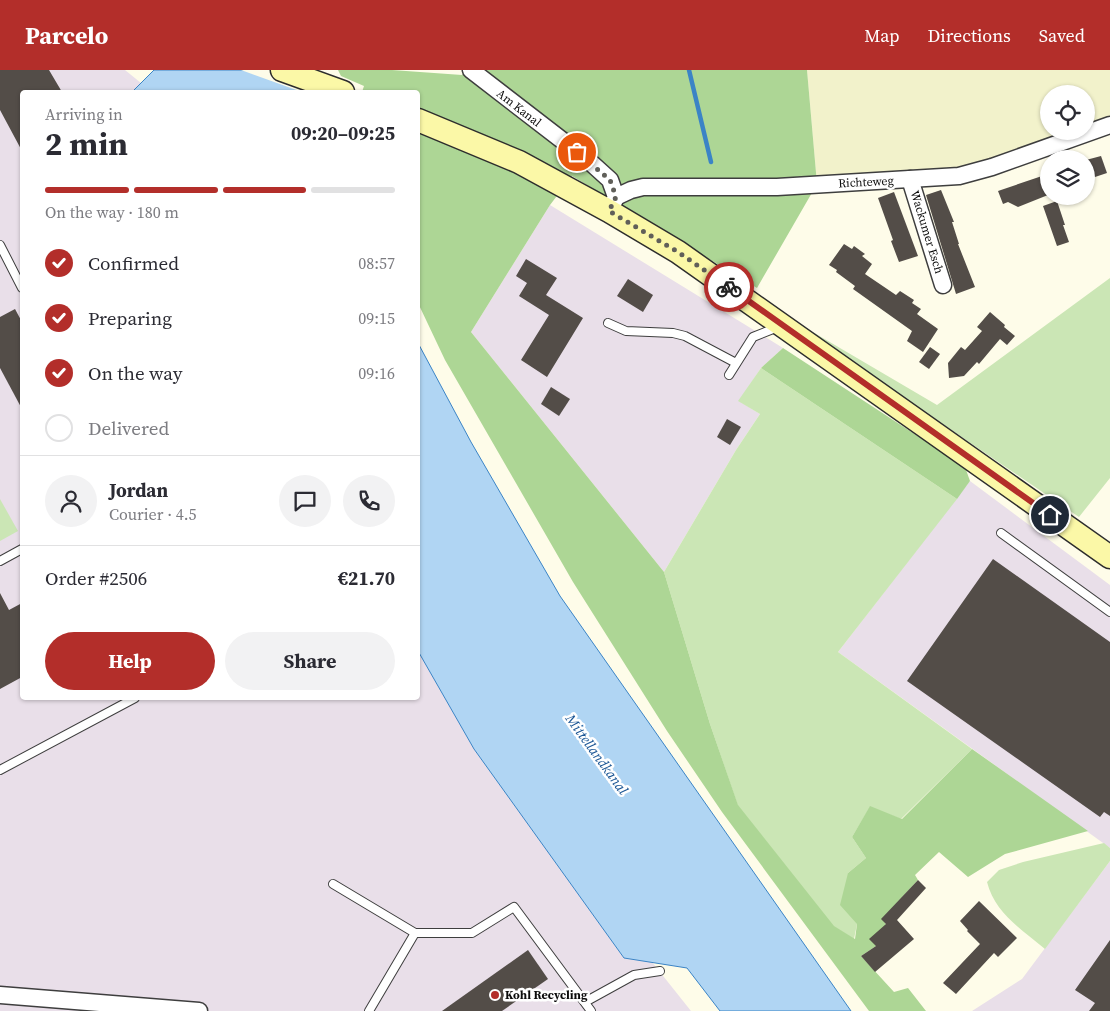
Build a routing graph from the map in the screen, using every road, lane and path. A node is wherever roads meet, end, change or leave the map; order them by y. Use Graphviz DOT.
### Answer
graph roads {
  1 [pos="282,70"];
  2 [pos="471,70"];
  3 [pos="337,90"];
  4 [pos="420,121"];
  5 [pos="1110,125"];
  6 [pos="910,179"];
  7 [pos="613,204"];
  8 [pos="0,245"];
  9 [pos="20,284"];
  10 [pos="943,286"];
  11 [pos="608,323"];
  12 [pos="782,325"];
  13 [pos="736,363"];
  14 [pos="729,375"];
  15 [pos="1001,534"];
  16 [pos="20,550"];
  17 [pos="1110,557"];
  18 [pos="0,561"];
  19 [pos="1110,612"];
  20 [pos="131,700"];
  21 [pos="0,770"];
  22 [pos="333,884"];
  23 [pos="414,933"];
  24 [pos="660,971"];
  25 [pos="0,995"];
  26 [pos="584,1002"];
  27 [pos="199,1011"];
  28 [pos="369,1011"];
  29 [pos="591,1011"];
  1 -- 3 [label="main road"];
  2 -- 7 [label="street, Am Kanal"];
  4 -- 7 [label="main road"];
  5 -- 6 [label="street, Richteweg"];
  6 -- 7 [label="street, Richteweg"];
  6 -- 10 [label="street, Wackumer Esch"];
  7 -- 12 [label="main road"];
  8 -- 9 [label="lane"];
  11 -- 13 [label="lane"];
  12 -- 13 [label="lane"];
  12 -- 17 [label="main road"];
  13 -- 14 [label="lane"];
  15 -- 19 [label="lane"];
  16 -- 18 [label="lane"];
  20 -- 21 [label="lane"];
  22 -- 23 [label="lane"];
  23 -- 26 [label="lane"];
  23 -- 28 [label="lane"];
  24 -- 26 [label="lane"];
  25 -- 27 [label="street"];
  26 -- 29 [label="lane"];
}
